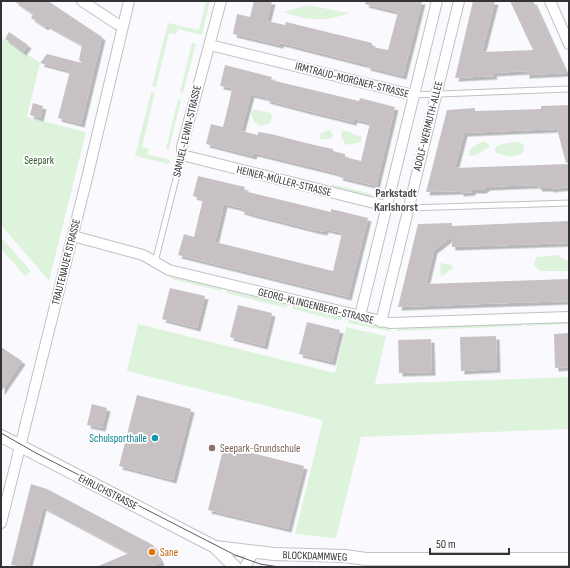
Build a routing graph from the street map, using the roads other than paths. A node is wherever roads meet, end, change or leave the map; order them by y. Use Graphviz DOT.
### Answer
graph roads {
  1 [pos="82,1"];
  2 [pos="129,1"];
  3 [pos="221,1"];
  4 [pos="437,1"];
  5 [pos="459,1"];
  6 [pos="550,1"];
  7 [pos="123,26"];
  8 [pos="569,44"];
  9 [pos="210,45"];
  10 [pos="569,89"];
  11 [pos="436,94"];
  12 [pos="413,95"];
  13 [pos="182,155"];
  14 [pos="569,203"];
  15 [pos="386,206"];
  16 [pos="408,208"];
  17 [pos="73,236"];
  18 [pos="155,262"];
  19 [pos="360,316"];
  20 [pos="569,317"];
  21 [pos="381,322"];
  22 [pos="1,436"];
  23 [pos="20,448"];
  24 [pos="1,523"];
  25 [pos="215,547"];
  26 [pos="253,553"];
  27 [pos="569,559"];
  28 [pos="235,567"];
  29 [pos="245,567"];
  1 -- 7 [label="street"];
  2 -- 7 [label="street, TRAUTENAUER STRASSE"];
  3 -- 9 [label="street, SAMUEL-LEWIN-STRASSE"];
  4 -- 12 [label="street, ADOLF-WERMUTH-ALLEE"];
  5 -- 11 [label="street, ADOLF-WERMUTH-ALLEE"];
  6 -- 8 [label="street"];
  7 -- 17 [label="street, TRAUTENAUER STRASSE"];
  9 -- 12 [label="street, IRMTRAUD-MORGNER-STRASSE"];
  9 -- 13 [label="street, SAMUEL-LEWIN-STRASSE"];
  10 -- 11 [label="lane, IRMTRAUD-MORGNER-STRASSE"];
  11 -- 12 [label="lane, IRMTRAUD-MORGNER-STRASSE"];
  11 -- 16 [label="street, ADOLF-WERMUTH-ALLEE"];
  12 -- 15 [label="street, ADOLF-WERMUTH-ALLEE"];
  13 -- 15 [label="street, HEINER-MÜLLER-STRASSE"];
  13 -- 18 [label="lane, SAMUEL-LEWIN-STRASSE"];
  14 -- 16 [label="lane"];
  15 -- 19 [label="street, ADOLF-WERMUTH-ALLEE"];
  16 -- 21 [label="street, ADOLF-WERMUTH-ALLEE"];
  17 -- 18 [label="street, GEORG-KLINGENBERG-STRASSE"];
  17 -- 23 [label="street, TRAUTENAUER STRASSE"];
  18 -- 19 [label="street, GEORG-KLINGENBERG-STRASSE"];
  19 -- 21 [label="street, GEORG-KLINGENBERG-STRASSE"];
  20 -- 21 [label="street, GEORG-KLINGENBERG-STRASSE"];
  22 -- 23 [label="street, EHRLICHSTRASSE"];
  23 -- 24 [label="street, TRAUTENAUER STRASSE"];
  23 -- 25 [label="street, EHRLICHSTRASSE"];
  25 -- 26 [label="street, BLOCKDAMMWEG"];
  25 -- 28 [label="street"];
  26 -- 27 [label="street, BLOCKDAMMWEG"];
  26 -- 29 [label="street"];
}
